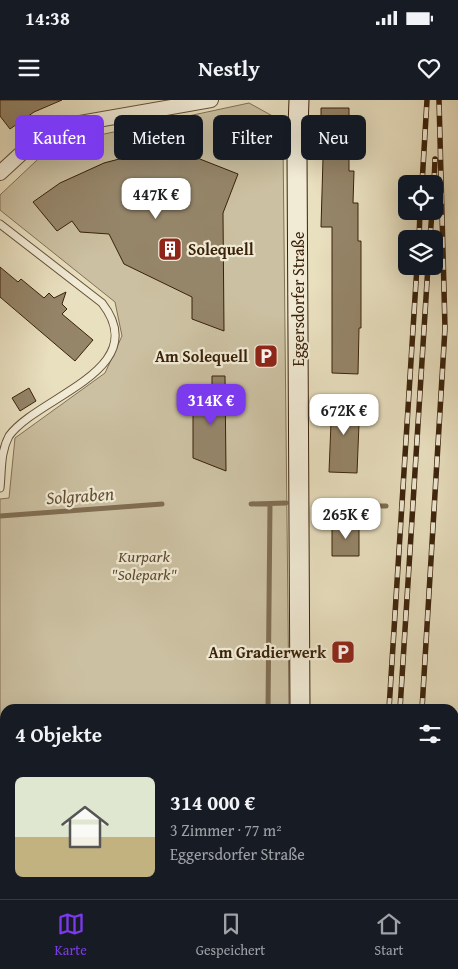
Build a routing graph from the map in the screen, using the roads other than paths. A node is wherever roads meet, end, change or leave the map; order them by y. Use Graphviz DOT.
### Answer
graph roads {
  1 [pos="211,100"];
  2 [pos="299,100"];
  3 [pos="0,172"];
  4 [pos="0,224"];
  5 [pos="0,488"];
  6 [pos="300,704"];
  1 -- 3 [label="street"];
  2 -- 6 [label="street, Eggersdorfer Straße"];
  4 -- 5 [label="lane"];
}
